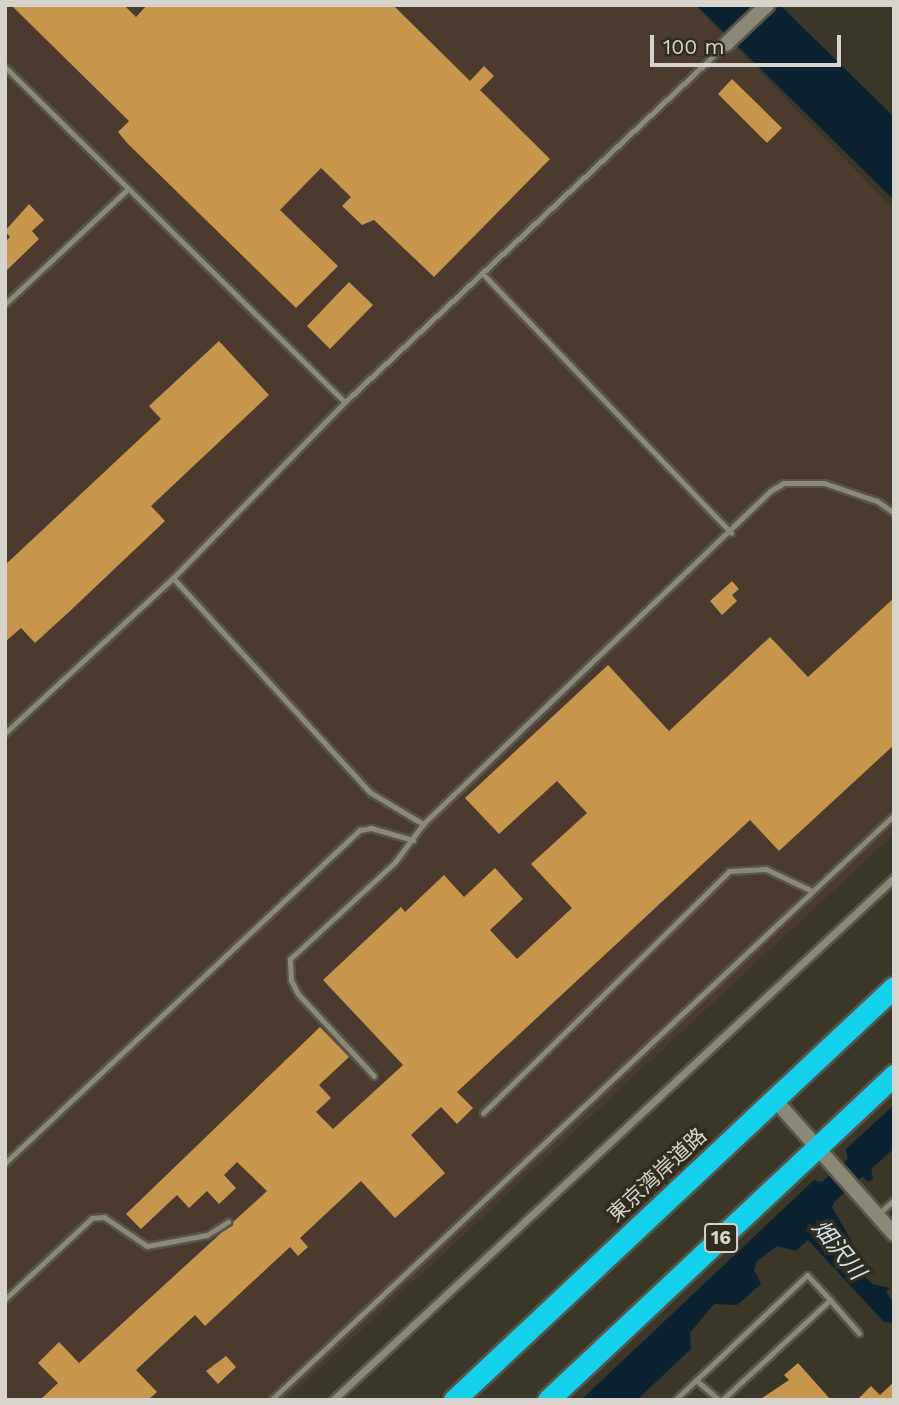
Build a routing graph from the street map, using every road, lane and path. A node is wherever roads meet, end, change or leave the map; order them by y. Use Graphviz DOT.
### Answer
graph roads {
  1 [pos="767,5"];
  2 [pos="726,44"];
  3 [pos="5,67"];
  4 [pos="127,190"];
  5 [pos="482,272"];
  6 [pos="5,304"];
  7 [pos="345,402"];
  8 [pos="894,513"];
  9 [pos="731,533"];
  10 [pos="173,578"];
  11 [pos="5,733"];
  12 [pos="894,815"];
  13 [pos="423,824"];
  14 [pos="412,840"];
  15 [pos="894,878"];
  16 [pos="812,891"];
  17 [pos="894,987"];
  18 [pos="894,1074"];
  19 [pos="374,1076"];
  20 [pos="775,1100"];
  21 [pos="483,1113"];
  22 [pos="821,1152"];
  23 [pos="5,1163"];
  24 [pos="894,1200"];
  25 [pos="877,1215"];
  26 [pos="228,1222"];
  27 [pos="894,1234"];
  28 [pos="5,1299"];
  29 [pos="830,1300"];
  30 [pos="859,1334"];
  31 [pos="696,1380"];
  32 [pos="271,1400"];
  33 [pos="333,1400"];
  34 [pos="454,1400"];
  35 [pos="548,1400"];
  36 [pos="675,1400"];
  37 [pos="721,1400"];
  1 -- 2 [label="street"];
  2 -- 5 [label="lane"];
  3 -- 4 [label="lane"];
  4 -- 6 [label="lane"];
  4 -- 7 [label="lane"];
  5 -- 7 [label="lane"];
  5 -- 9 [label="lane"];
  7 -- 10 [label="lane"];
  8 -- 9 [label="lane"];
  9 -- 13 [label="lane"];
  10 -- 11 [label="lane"];
  10 -- 13 [label="lane"];
  12 -- 16 [label="lane"];
  13 -- 14 [label="lane"];
  14 -- 19 [label="lane"];
  14 -- 23 [label="lane"];
  15 -- 33 [label="street"];
  16 -- 21 [label="lane"];
  16 -- 32 [label="lane"];
  17 -- 20 [label="highway, 東京湾岸道路"];
  18 -- 22 [label="highway, 16"];
  20 -- 22 [label="street"];
  20 -- 34 [label="highway, 東京湾岸道路"];
  22 -- 25 [label="street"];
  22 -- 35 [label="highway, 16"];
  24 -- 25 [label="lane"];
  25 -- 27 [label="street"];
  26 -- 28 [label="lane"];
  29 -- 30 [label="lane"];
  29 -- 31 [label="lane"];
  29 -- 37 [label="lane"];
  31 -- 36 [label="lane"];
  31 -- 37 [label="lane"];
}
